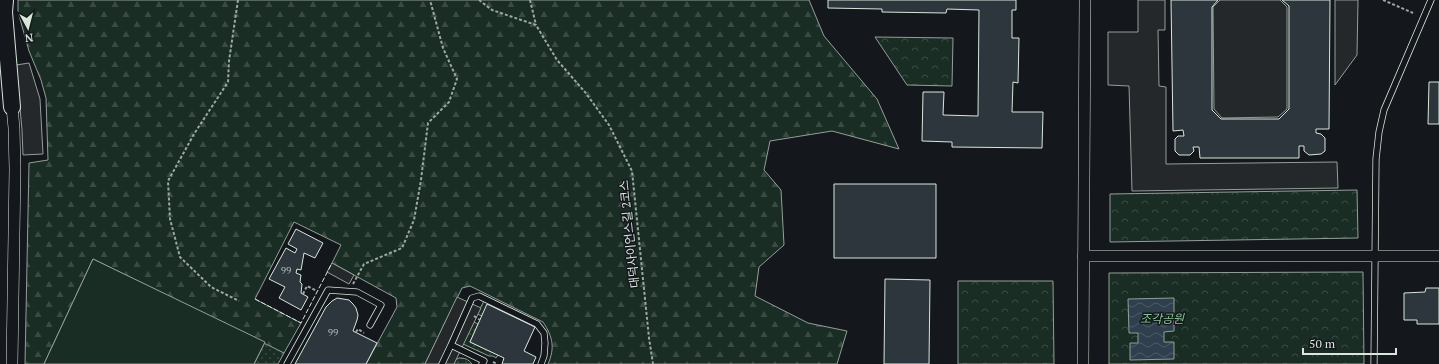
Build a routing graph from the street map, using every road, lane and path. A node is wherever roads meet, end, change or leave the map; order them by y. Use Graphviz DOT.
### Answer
graph roads {
  1 [pos="5,0"];
  2 [pos="238,0"];
  3 [pos="430,0"];
  4 [pos="479,0"];
  5 [pos="530,0"];
  6 [pos="1085,0"];
  7 [pos="1383,0"];
  8 [pos="1431,0"];
  9 [pos="1413,13"];
  10 [pos="536,25"];
  11 [pos="12,107"];
  12 [pos="1082,256"];
  13 [pos="1375,256"];
  14 [pos="1439,256"];
  15 [pos="317,291"];
  16 [pos="349,292"];
  17 [pos="303,294"];
  18 [pos="239,301"];
  19 [pos="476,317"];
  20 [pos="480,320"];
  21 [pos="369,328"];
  22 [pos="356,332"];
  23 [pos="451,345"];
  24 [pos="494,362"];
  25 [pos="12,364"];
  26 [pos="287,364"];
  27 [pos="442,364"];
  28 [pos="482,364"];
  29 [pos="497,364"];
  30 [pos="541,364"];
  31 [pos="653,364"];
  32 [pos="1083,364"];
  33 [pos="1374,364"];
  1 -- 11 [label="street"];
  2 -- 18 [label="path"];
  3 -- 16 [label="path"];
  4 -- 10 [label="path"];
  5 -- 10 [label="path, 대덕사이언스길 2코스"];
  6 -- 12 [label="street"];
  7 -- 9 [label="path"];
  8 -- 13 [label="lane"];
  10 -- 31 [label="path, 대덕사이언스길 2코스"];
  11 -- 25 [label="street"];
  12 -- 13 [label="street"];
  12 -- 32 [label="street"];
  13 -- 14 [label="street"];
  13 -- 33 [label="lane"];
  15 -- 17 [label="path"];
  16 -- 21 [label="lane"];
  16 -- 26 [label="lane"];
  19 -- 20 [label="path"];
  21 -- 22 [label="path"];
  23 -- 27 [label="lane"];
  23 -- 28 [label="lane"];
  23 -- 30 [label="lane"];
  24 -- 29 [label="path"];
}
